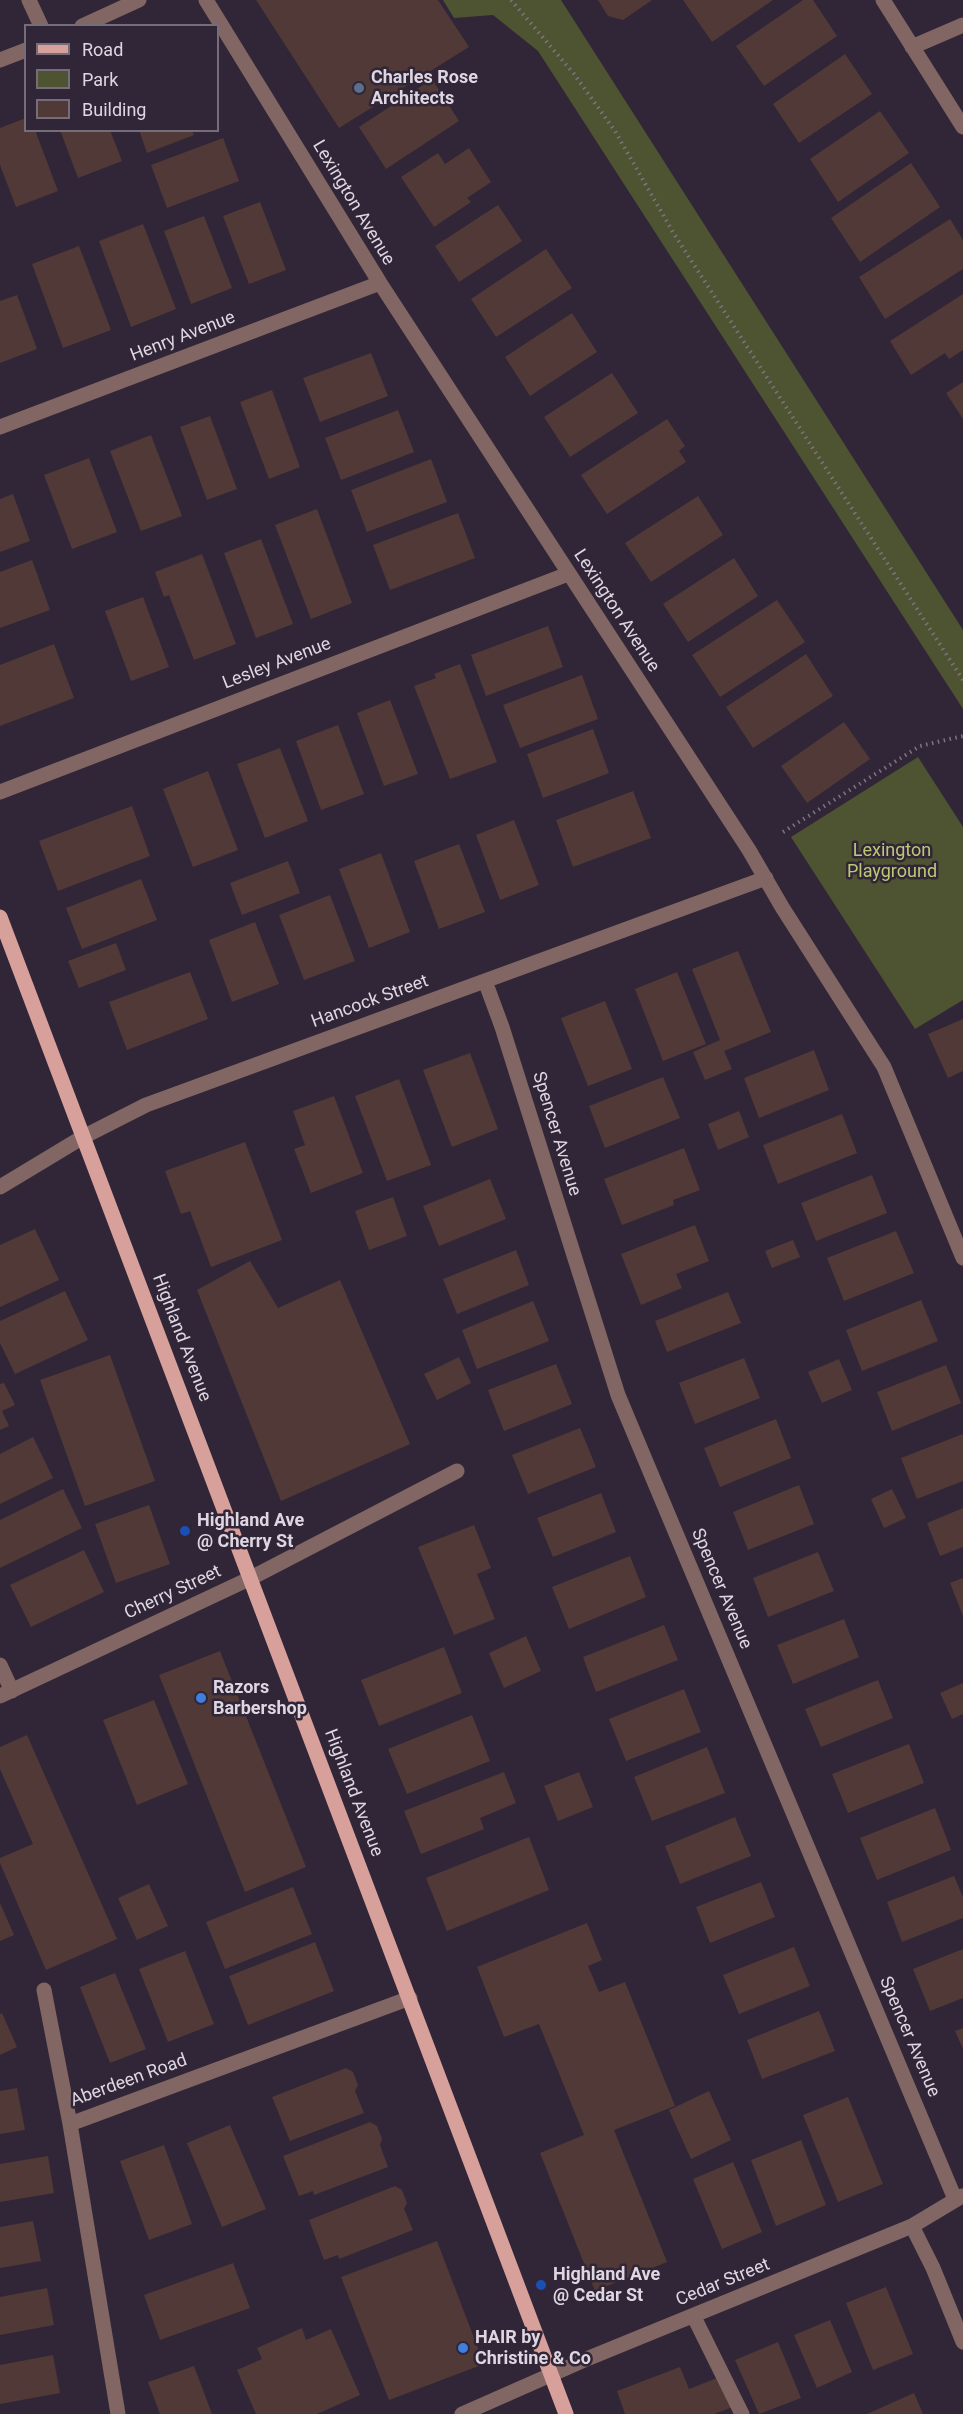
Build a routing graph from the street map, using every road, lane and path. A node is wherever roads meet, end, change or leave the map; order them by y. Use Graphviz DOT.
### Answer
graph roads {
  1 [pos="29,0"];
  2 [pos="139,0"];
  3 [pos="206,0"];
  4 [pos="511,0"];
  5 [pos="883,0"];
  6 [pos="40,24"];
  7 [pos="86,24"];
  8 [pos="963,25"];
  9 [pos="912,47"];
  10 [pos="24,51"];
  11 [pos="0,60"];
  12 [pos="963,127"];
  13 [pos="380,283"];
  14 [pos="0,427"];
  15 [pos="568,574"];
  16 [pos="963,680"];
  17 [pos="963,736"];
  18 [pos="0,792"];
  19 [pos="783,832"];
  20 [pos="766,878"];
  21 [pos="0,916"];
  22 [pos="485,981"];
  23 [pos="83,1137"];
  24 [pos="0,1187"];
  25 [pos="963,1258"];
  26 [pos="457,1472"];
  27 [pos="251,1578"];
  28 [pos="0,1665"];
  29 [pos="6,1694"];
  30 [pos="44,1990"];
  31 [pos="410,1998"];
  32 [pos="70,2124"];
  33 [pos="959,2198"];
  34 [pos="912,2226"];
  35 [pos="694,2317"];
  36 [pos="963,2342"];
  37 [pos="552,2374"];
  38 [pos="118,2414"];
  39 [pos="462,2414"];
  40 [pos="566,2414"];
  41 [pos="742,2414"];
  1 -- 6 [label="street"];
  2 -- 7 [label="street"];
  3 -- 13 [label="street, Lexington Avenue"];
  4 -- 16 [label="path"];
  5 -- 9 [label="street"];
  8 -- 9 [label="street"];
  9 -- 12 [label="street"];
  10 -- 11 [label="street"];
  13 -- 14 [label="street, Henry Avenue"];
  13 -- 15 [label="street, Lexington Avenue"];
  15 -- 18 [label="street, Lesley Avenue"];
  15 -- 20 [label="street, Lexington Avenue"];
  17 -- 19 [label="path"];
  20 -- 22 [label="street, Hancock Street"];
  20 -- 25 [label="street, Lexington Avenue"];
  21 -- 23 [label="main road, Highland Avenue"];
  22 -- 23 [label="street, Hancock Street"];
  22 -- 33 [label="street, Spencer Avenue"];
  23 -- 24 [label="street, Hancock Street"];
  23 -- 27 [label="main road, Highland Avenue"];
  26 -- 27 [label="street, Cherry Street"];
  27 -- 29 [label="street, Cherry Street"];
  27 -- 31 [label="main road, Highland Avenue"];
  28 -- 29 [label="street"];
  30 -- 32 [label="street"];
  31 -- 32 [label="street, Aberdeen Road"];
  31 -- 37 [label="main road, Highland Avenue"];
  32 -- 38 [label="street, Aberdeen Road"];
  33 -- 34 [label="street, Cedar Street"];
  34 -- 35 [label="street, Cedar Street"];
  34 -- 36 [label="street"];
  35 -- 37 [label="street, Cedar Street"];
  35 -- 41 [label="street"];
  37 -- 39 [label="street, Cedar Street"];
  37 -- 40 [label="main road, Highland Avenue"];
}
